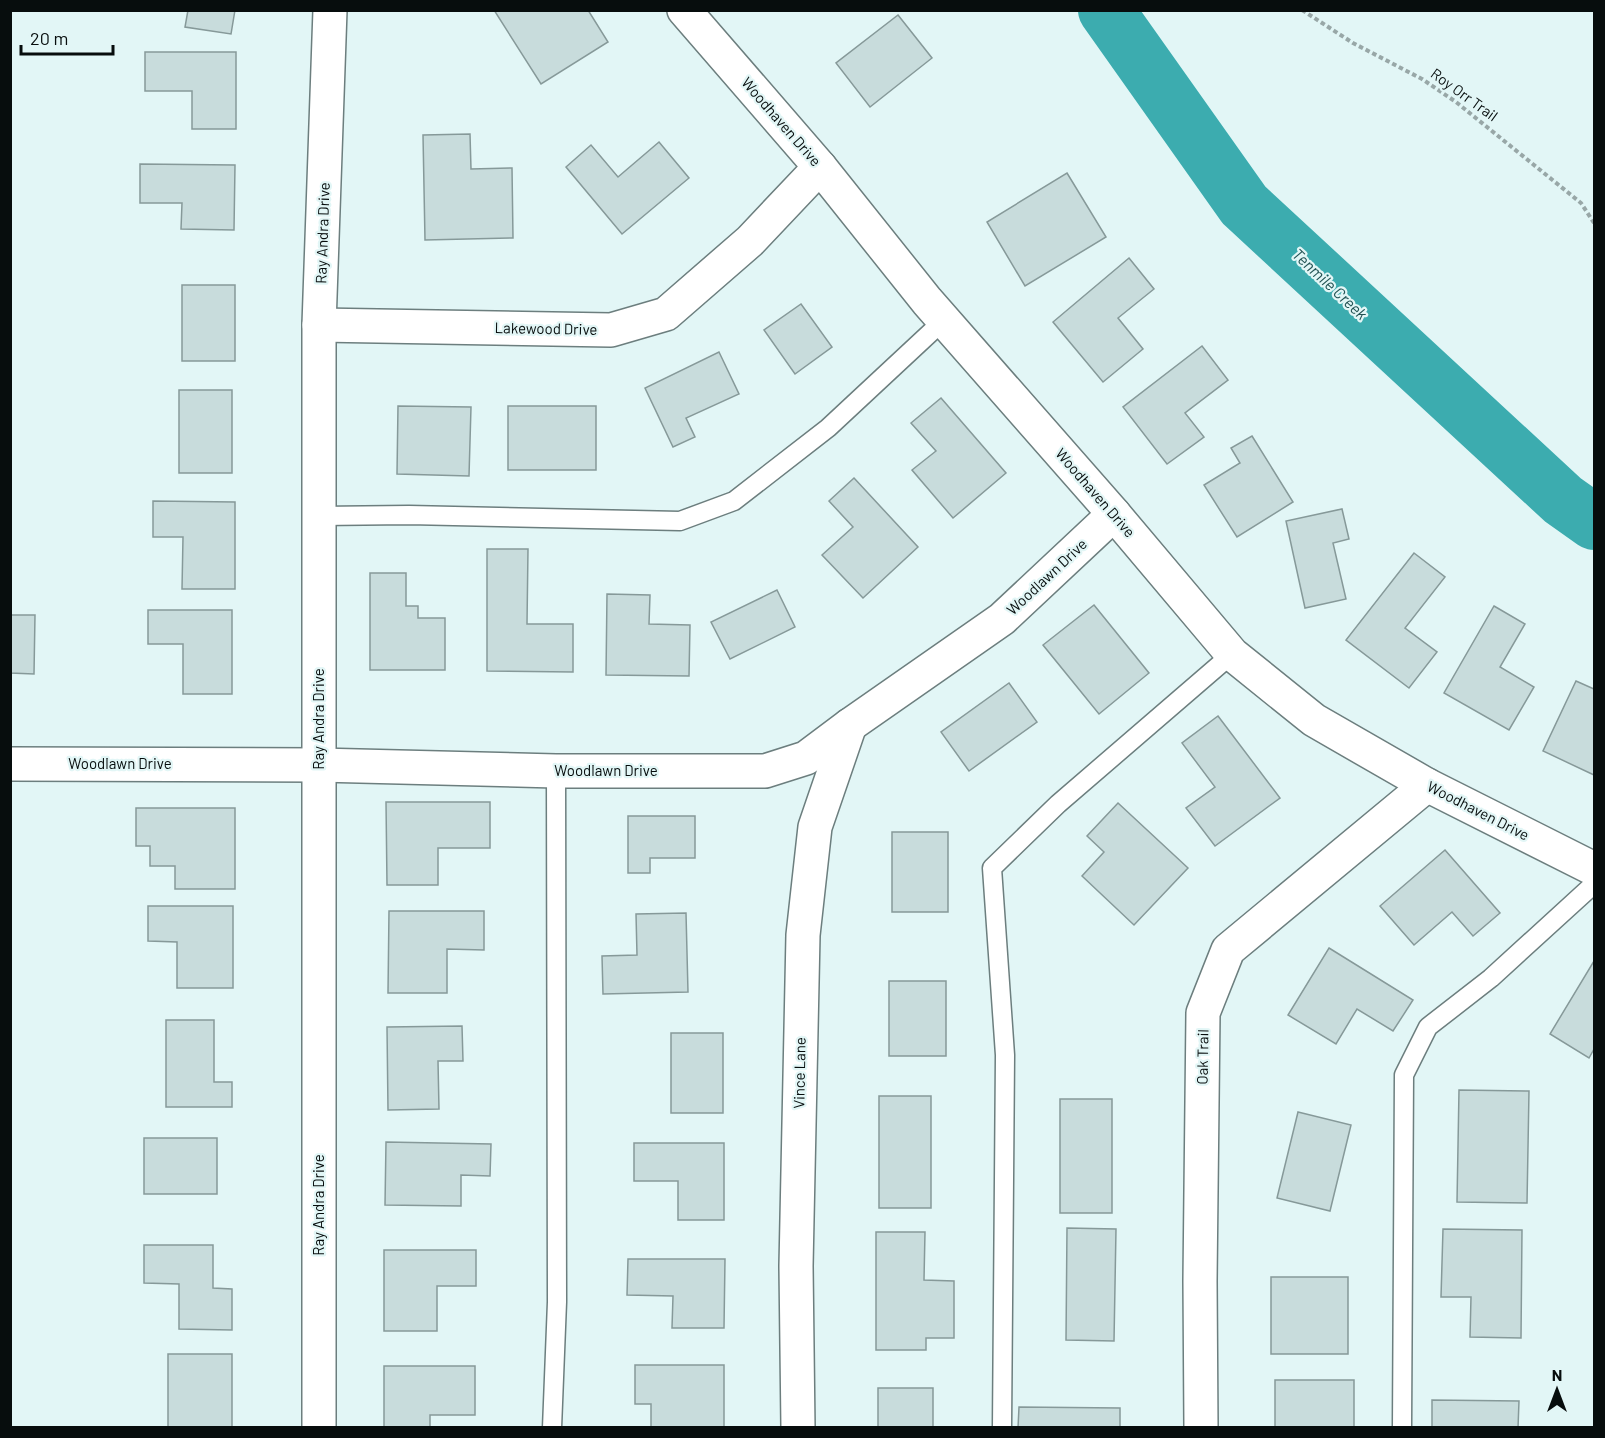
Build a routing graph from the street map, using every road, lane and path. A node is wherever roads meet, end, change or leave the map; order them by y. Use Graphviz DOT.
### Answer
graph roads {
  1 [pos="330,10"];
  2 [pos="684,10"];
  3 [pos="1302,10"];
  4 [pos="820,167"];
  5 [pos="1594,223"];
  6 [pos="944,320"];
  7 [pos="319,325"];
  8 [pos="1113,514"];
  9 [pos="319,516"];
  10 [pos="1232,654"];
  11 [pos="850,724"];
  12 [pos="10,764"];
  13 [pos="318,765"];
  14 [pos="556,771"];
  15 [pos="1427,785"];
  16 [pos="1594,869"];
  17 [pos="1594,884"];
  18 [pos="318,1428"];
  19 [pos="552,1428"];
  20 [pos="798,1428"];
  21 [pos="1002,1428"];
  22 [pos="1201,1428"];
  23 [pos="1402,1428"];
  1 -- 7 [label="street, Ray Andra Drive"];
  2 -- 4 [label="street, Woodhaven Drive"];
  3 -- 5 [label="path, Roy Orr Trail"];
  4 -- 6 [label="street, Woodhaven Drive"];
  4 -- 7 [label="street, Lakewood Drive"];
  6 -- 8 [label="street, Woodhaven Drive"];
  6 -- 9 [label="lane"];
  7 -- 9 [label="street, Ray Andra Drive"];
  8 -- 10 [label="street, Woodhaven Drive"];
  8 -- 11 [label="street, Woodlawn Drive"];
  9 -- 13 [label="street, Ray Andra Drive"];
  10 -- 15 [label="street, Woodhaven Drive"];
  10 -- 21 [label="lane"];
  11 -- 14 [label="street, Woodlawn Drive"];
  11 -- 20 [label="street, Vince Lane"];
  12 -- 13 [label="street, Woodlawn Drive"];
  13 -- 14 [label="street, Woodlawn Drive"];
  13 -- 18 [label="street, Ray Andra Drive"];
  14 -- 19 [label="lane"];
  15 -- 16 [label="street, Woodhaven Drive"];
  15 -- 22 [label="street, Oak Trail"];
  17 -- 23 [label="lane"];
}
